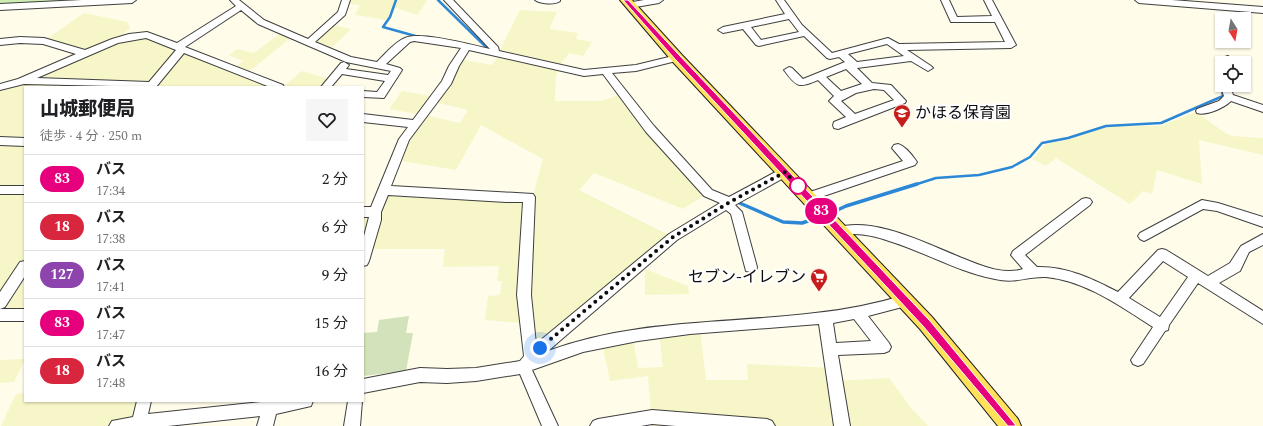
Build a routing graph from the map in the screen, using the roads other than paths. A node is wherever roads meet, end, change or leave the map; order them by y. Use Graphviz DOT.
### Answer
graph roads {
  1 [pos="132,0"];
  2 [pos="346,0"];
  3 [pos="448,0"];
  4 [pos="539,0"];
  5 [pos="658,0"];
  6 [pos="780,0"];
  7 [pos="945,0"];
  8 [pos="988,0"];
  9 [pos="1139,0"];
  10 [pos="1238,0"];
  11 [pos="556,1"];
  12 [pos="628,2"];
  13 [pos="238,3"];
  14 [pos="0,7"];
  15 [pos="1244,9"];
  16 [pos="1263,10"];
  17 [pos="790,16"];
  18 [pos="998,19"];
  19 [pos="745,25"];
  20 [pos="723,30"];
  21 [pos="806,33"];
  22 [pos="0,42"];
  23 [pos="309,43"];
  24 [pos="468,46"];
  25 [pos="896,47"];
  26 [pos="180,48"];
  27 [pos="493,53"];
  28 [pos="841,53"];
  29 [pos="83,54"];
  30 [pos="677,58"];
  31 [pos="913,58"];
  32 [pos="349,60"];
  33 [pos="850,64"];
  34 [pos="379,65"];
  35 [pos="928,68"];
  36 [pos="340,70"];
  37 [pos="788,70"];
  38 [pos="606,72"];
  39 [pos="820,76"];
  40 [pos="391,80"];
  41 [pos="22,81"];
  42 [pos="151,86"];
  43 [pos="276,86"];
  44 [pos="327,86"];
  45 [pos="869,86"];
  46 [pos="0,87"];
  47 [pos="1228,92"];
  48 [pos="364,94"];
  49 [pos="840,96"];
  50 [pos="1230,97"];
  51 [pos="1263,110"];
  52 [pos="1201,111"];
  53 [pos="364,118"];
  54 [pos="853,118"];
  55 [pos="416,124"];
  56 [pos="838,125"];
  57 [pos="0,141"];
  58 [pos="24,142"];
  59 [pos="898,148"];
  60 [pos="785,172"];
  61 [pos="0,190"];
  62 [pos="24,190"];
  63 [pos="384,190"];
  64 [pos="808,196"];
  65 [pos="1086,202"];
  66 [pos="728,203"];
  67 [pos="369,212"];
  68 [pos="1263,222"];
  69 [pos="840,231"];
  70 [pos="1144,236"];
  71 [pos="1260,245"];
  72 [pos="364,258"];
  73 [pos="24,267"];
  74 [pos="751,267"];
  75 [pos="1034,272"];
  76 [pos="1196,276"];
  77 [pos="1208,283"];
  78 [pos="1120,299"];
  79 [pos="905,301"];
  80 [pos="0,303"];
  81 [pos="858,314"];
  82 [pos="0,315"];
  83 [pos="24,315"];
  84 [pos="825,318"];
  85 [pos="1263,318"];
  86 [pos="1162,326"];
  87 [pos="831,349"];
  88 [pos="1138,360"];
  89 [pos="528,362"];
  90 [pos="364,386"];
  91 [pos="143,402"];
  92 [pos="301,402"];
  93 [pos="355,402"];
  94 [pos="270,408"];
  95 [pos="187,421"];
  96 [pos="126,425"];
  97 [pos="265,426"];
  98 [pos="352,426"];
  99 [pos="550,426"];
  100 [pos="598,426"];
  101 [pos="767,426"];
  102 [pos="842,426"];
  103 [pos="1011,426"];
  1 -- 14 [label="street"];
  2 -- 23 [label="street"];
  3 -- 27 [label="street"];
  4 -- 11 [label="street"];
  5 -- 12 [label="street"];
  6 -- 17 [label="street"];
  7 -- 18 [label="street"];
  8 -- 18 [label="street"];
  9 -- 15 [label="street"];
  10 -- 15 [label="street"];
  12 -- 30 [label="main road"];
  13 -- 23 [label="street"];
  13 -- 26 [label="street"];
  15 -- 16 [label="street"];
  17 -- 19 [label="street"];
  17 -- 21 [label="street"];
  18 -- 25 [label="street"];
  19 -- 20 [label="street"];
  19 -- 21 [label="street"];
  21 -- 28 [label="street"];
  22 -- 29 [label="street"];
  23 -- 32 [label="street"];
  24 -- 27 [label="street"];
  24 -- 34 [label="street"];
  24 -- 55 [label="street"];
  25 -- 28 [label="street"];
  25 -- 31 [label="street"];
  26 -- 29 [label="street"];
  26 -- 42 [label="street"];
  26 -- 43 [label="street"];
  27 -- 38 [label="street"];
  28 -- 33 [label="street"];
  29 -- 41 [label="street"];
  30 -- 38 [label="street"];
  30 -- 60 [label="main road"];
  31 -- 33 [label="street"];
  31 -- 35 [label="street"];
  32 -- 34 [label="street"];
  32 -- 36 [label="street"];
  33 -- 39 [label="street"];
  33 -- 45 [label="street"];
  34 -- 40 [label="street"];
  36 -- 40 [label="street"];
  36 -- 44 [label="street"];
  37 -- 39 [label="street"];
  38 -- 66 [label="street"];
  39 -- 49 [label="street"];
  40 -- 48 [label="street"];
  41 -- 42 [label="street"];
  41 -- 46 [label="street"];
  45 -- 49 [label="street"];
  45 -- 54 [label="street"];
  47 -- 50 [label="street"];
  49 -- 54 [label="street"];
  50 -- 51 [label="street"];
  50 -- 52 [label="street"];
  53 -- 55 [label="street"];
  54 -- 56 [label="street"];
  55 -- 63 [label="street"];
  57 -- 58 [label="street"];
  59 -- 64 [label="street"];
  60 -- 64 [label="main road"];
  60 -- 66 [label="street"];
  61 -- 62 [label="street"];
  63 -- 67 [label="street"];
  63 -- 89 [label="street"];
  64 -- 69 [label="main road"];
  65 -- 75 [label="street"];
  66 -- 74 [label="street"];
  66 -- 89 [label="street"];
  67 -- 72 [label="street"];
  68 -- 70 [label="street"];
  69 -- 75 [label="street"];
  69 -- 79 [label="main road"];
  71 -- 77 [label="street"];
  73 -- 80 [label="street"];
  75 -- 78 [label="street"];
  76 -- 77 [label="street"];
  76 -- 78 [label="street"];
  76 -- 86 [label="street"];
  77 -- 85 [label="street"];
  78 -- 86 [label="street"];
  79 -- 81 [label="street"];
  79 -- 103 [label="main road"];
  81 -- 84 [label="street"];
  81 -- 87 [label="street"];
  82 -- 83 [label="street"];
  84 -- 87 [label="street"];
  84 -- 89 [label="street"];
  86 -- 88 [label="street"];
  87 -- 102 [label="street"];
  89 -- 90 [label="street"];
  89 -- 99 [label="street"];
  91 -- 96 [label="street"];
  92 -- 94 [label="street"];
  93 -- 98 [label="street"];
  94 -- 95 [label="street"];
  94 -- 97 [label="street"];
  95 -- 96 [label="street"];
  100 -- 101 [label="street"];
}
